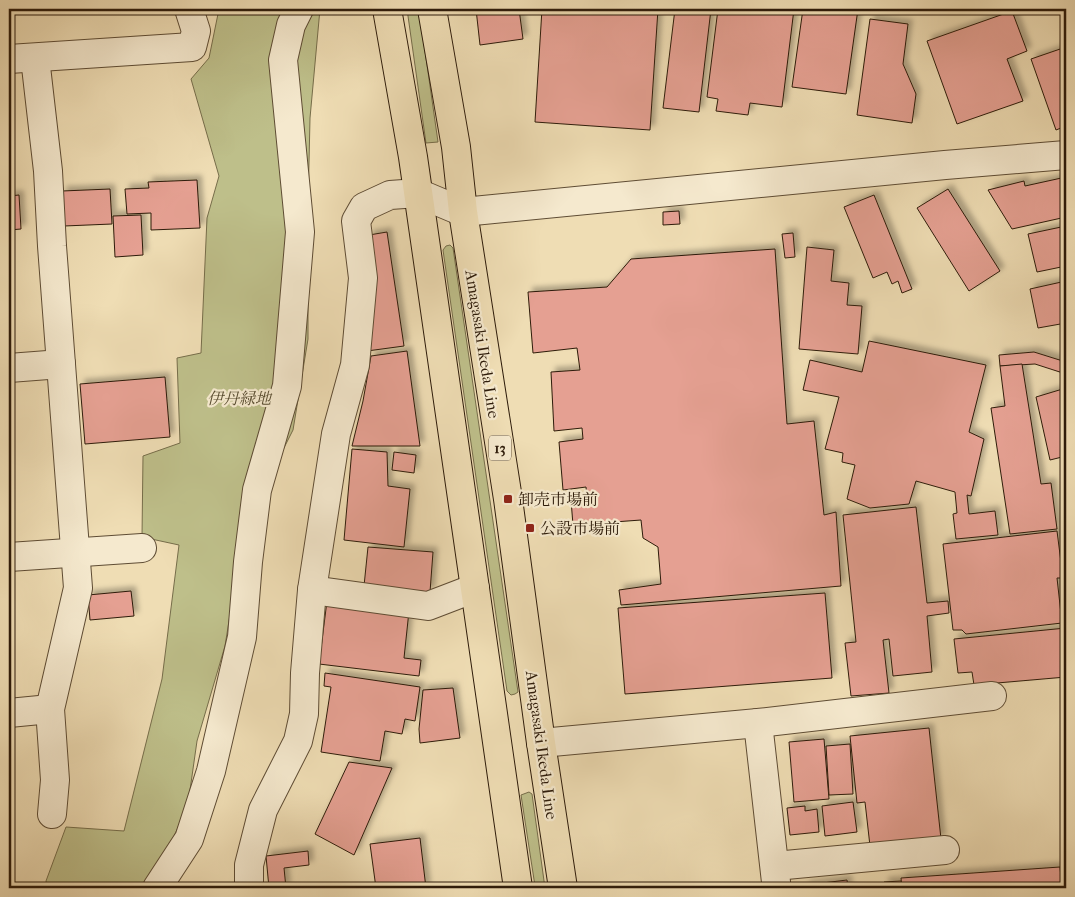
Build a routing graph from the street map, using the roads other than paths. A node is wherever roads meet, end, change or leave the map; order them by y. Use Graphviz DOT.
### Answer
graph roads {
  1 [pos="189,9"];
  2 [pos="299,9"];
  3 [pos="387,9"];
  4 [pos="432,9"];
  5 [pos="22,58"];
  6 [pos="1066,156"];
  7 [pos="418,193"];
  8 [pos="462,212"];
  9 [pos="61,364"];
  10 [pos="9,368"];
  11 [pos="142,548"];
  12 [pos="76,552"];
  13 [pos="9,557"];
  14 [pos="475,588"];
  15 [pos="312,590"];
  16 [pos="992,696"];
  17 [pos="50,709"];
  18 [pos="9,712"];
  19 [pos="758,723"];
  20 [pos="541,743"];
  21 [pos="52,814"];
  22 [pos="945,850"];
  23 [pos="775,877"];
  24 [pos="157,888"];
  25 [pos="249,888"];
  26 [pos="518,888"];
  27 [pos="563,888"];
  1 -- 5 [label="street"];
  2 -- 24 [label="street"];
  3 -- 7 [label="main road"];
  4 -- 8 [label="main road, Amagasaki Ikeda Line / 13"];
  5 -- 9 [label="street"];
  6 -- 8 [label="street"];
  7 -- 8 [label="street"];
  7 -- 14 [label="main road"];
  7 -- 15 [label="street"];
  8 -- 20 [label="main road, Amagasaki Ikeda Line / 13"];
  9 -- 10 [label="street"];
  9 -- 12 [label="street"];
  11 -- 12 [label="street"];
  12 -- 13 [label="street"];
  12 -- 17 [label="street"];
  14 -- 15 [label="street"];
  14 -- 26 [label="main road"];
  15 -- 25 [label="street"];
  16 -- 19 [label="street"];
  17 -- 18 [label="street"];
  17 -- 21 [label="street"];
  19 -- 20 [label="street"];
  19 -- 23 [label="street"];
  20 -- 27 [label="main road, Amagasaki Ikeda Line / 13"];
  22 -- 23 [label="street"];
}
